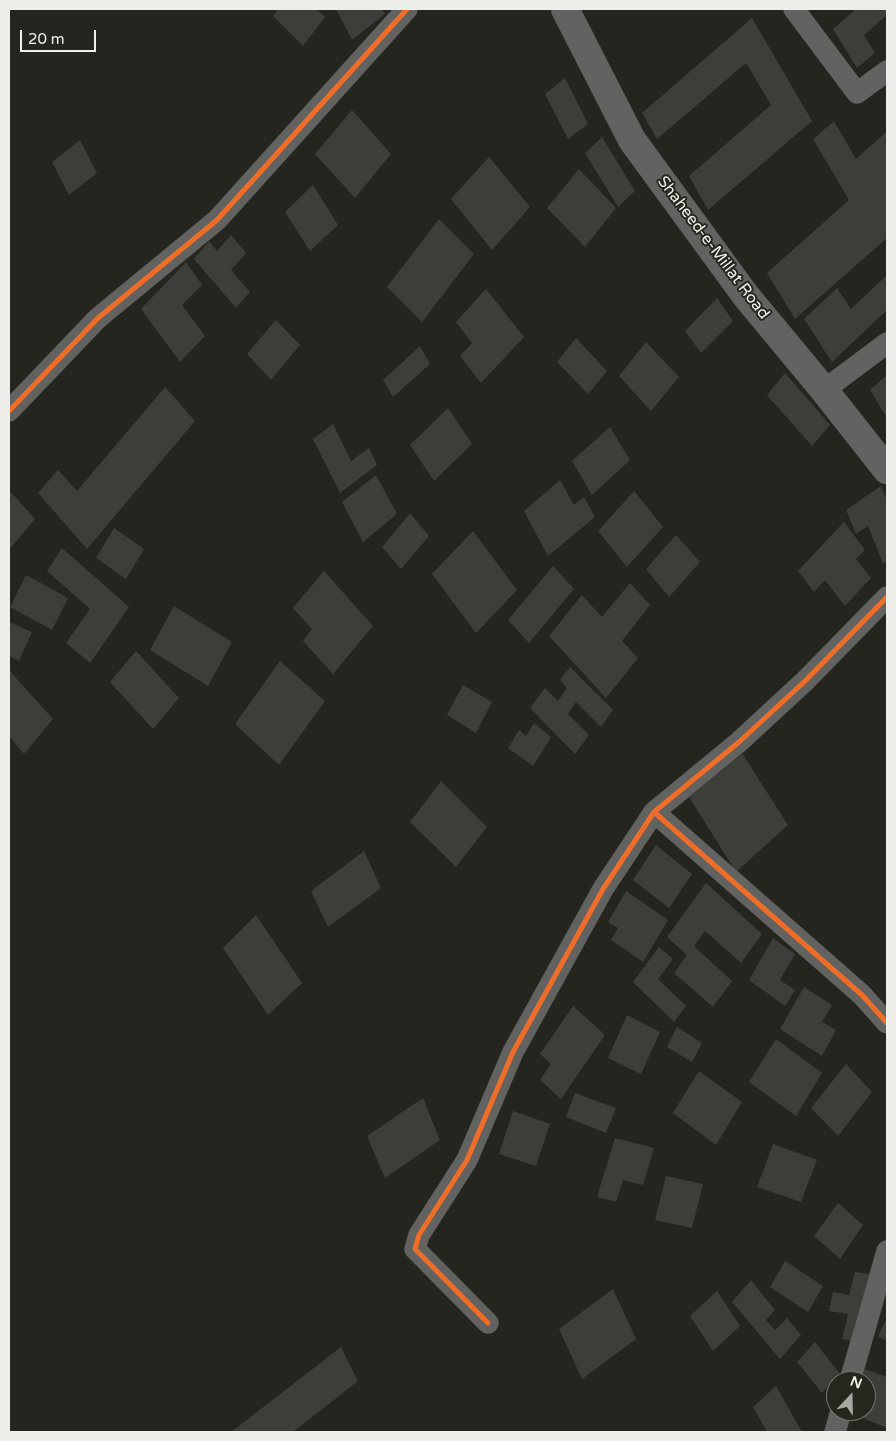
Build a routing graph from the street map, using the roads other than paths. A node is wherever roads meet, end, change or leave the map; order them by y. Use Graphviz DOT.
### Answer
graph roads {
  1 [pos="407,9"];
  2 [pos="565,9"];
  3 [pos="794,9"];
  4 [pos="887,71"];
  5 [pos="887,343"];
  6 [pos="824,390"];
  7 [pos="9,411"];
  8 [pos="887,470"];
  9 [pos="887,597"];
  10 [pos="654,812"];
  11 [pos="887,1022"];
  12 [pos="887,1251"];
  13 [pos="488,1323"];
  14 [pos="853,1371"];
  1 -- 7 [label="street"];
  2 -- 6 [label="main road, Shaheed-e-Millat Road"];
  3 -- 4 [label="street"];
  5 -- 6 [label="street"];
  6 -- 8 [label="main road, Shaheed-e-Millat Road"];
  9 -- 10 [label="street"];
  10 -- 11 [label="street"];
  10 -- 13 [label="street"];
  12 -- 14 [label="street"];
}
